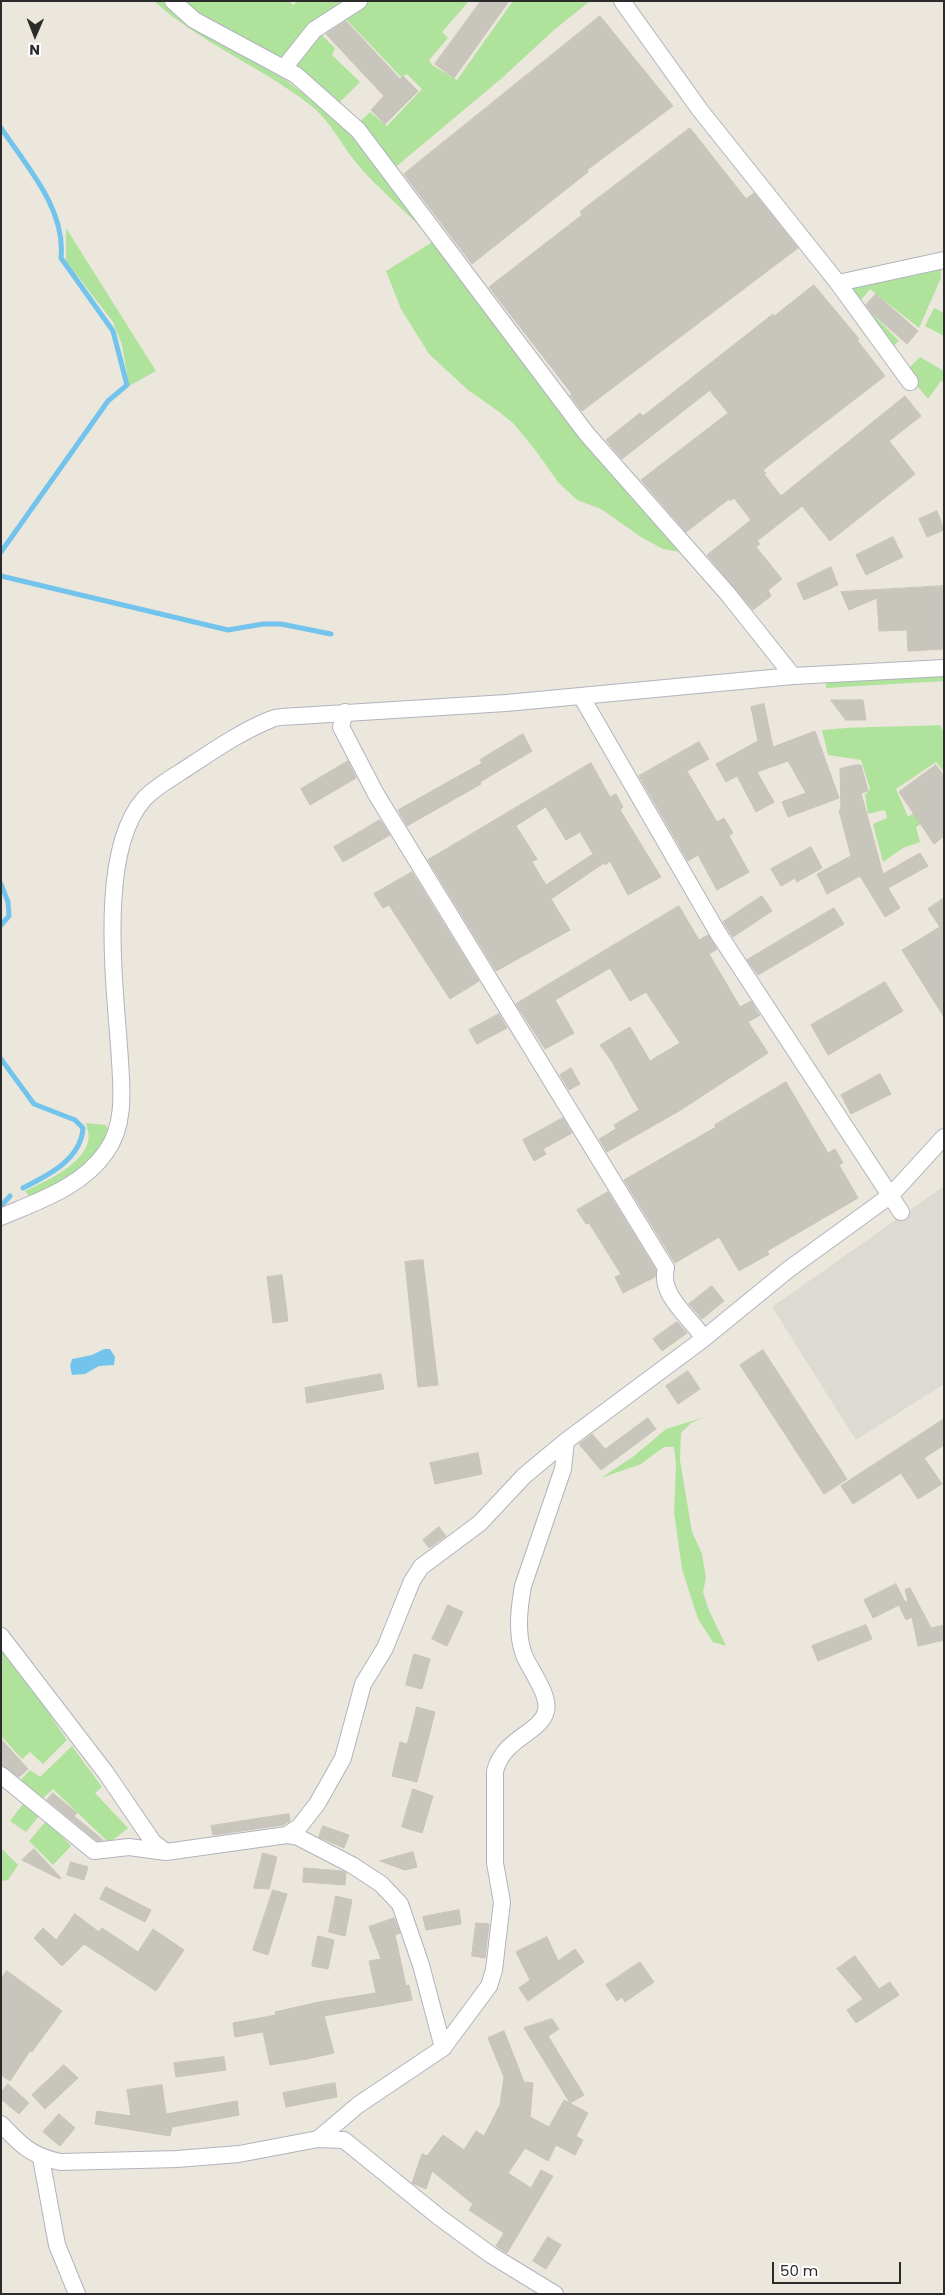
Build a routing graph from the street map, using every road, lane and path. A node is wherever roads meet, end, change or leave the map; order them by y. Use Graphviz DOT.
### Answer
graph roads {
  1 [pos="173,1"];
  2 [pos="358,1"];
  3 [pos="622,1"];
  4 [pos="284,68"];
  5 [pos="944,260"];
  6 [pos="838,282"];
  7 [pos="910,382"];
  8 [pos="944,668"];
  9 [pos="793,676"];
  10 [pos="581,696"];
  11 [pos="345,712"];
  12 [pos="941,1145"];
  13 [pos="890,1195"];
  14 [pos="901,1212"];
  15 [pos="1,1217"];
  16 [pos="702,1340"];
  17 [pos="566,1441"];
  18 [pos="1,1636"];
  19 [pos="1,1775"];
  20 [pos="287,1835"];
  21 [pos="166,1852"];
  22 [pos="443,2048"];
  23 [pos="1,2124"];
  24 [pos="318,2139"];
  25 [pos="42,2158"];
  26 [pos="77,2294"];
  27 [pos="555,2294"];
  1 -- 4 [label="street"];
  2 -- 4 [label="street"];
  3 -- 6 [label="street"];
  4 -- 9 [label="street"];
  5 -- 6 [label="street"];
  6 -- 7 [label="street"];
  8 -- 9 [label="street"];
  9 -- 10 [label="street"];
  10 -- 11 [label="street"];
  10 -- 13 [label="street"];
  11 -- 15 [label="street"];
  11 -- 16 [label="street"];
  12 -- 13 [label="street"];
  13 -- 14 [label="street"];
  13 -- 16 [label="street"];
  16 -- 17 [label="street"];
  17 -- 20 [label="street"];
  17 -- 22 [label="street"];
  18 -- 21 [label="street"];
  19 -- 21 [label="street"];
  20 -- 21 [label="street"];
  20 -- 22 [label="street"];
  22 -- 24 [label="street"];
  23 -- 25 [label="street"];
  24 -- 25 [label="street"];
  24 -- 27 [label="street"];
  25 -- 26 [label="street"];
}
